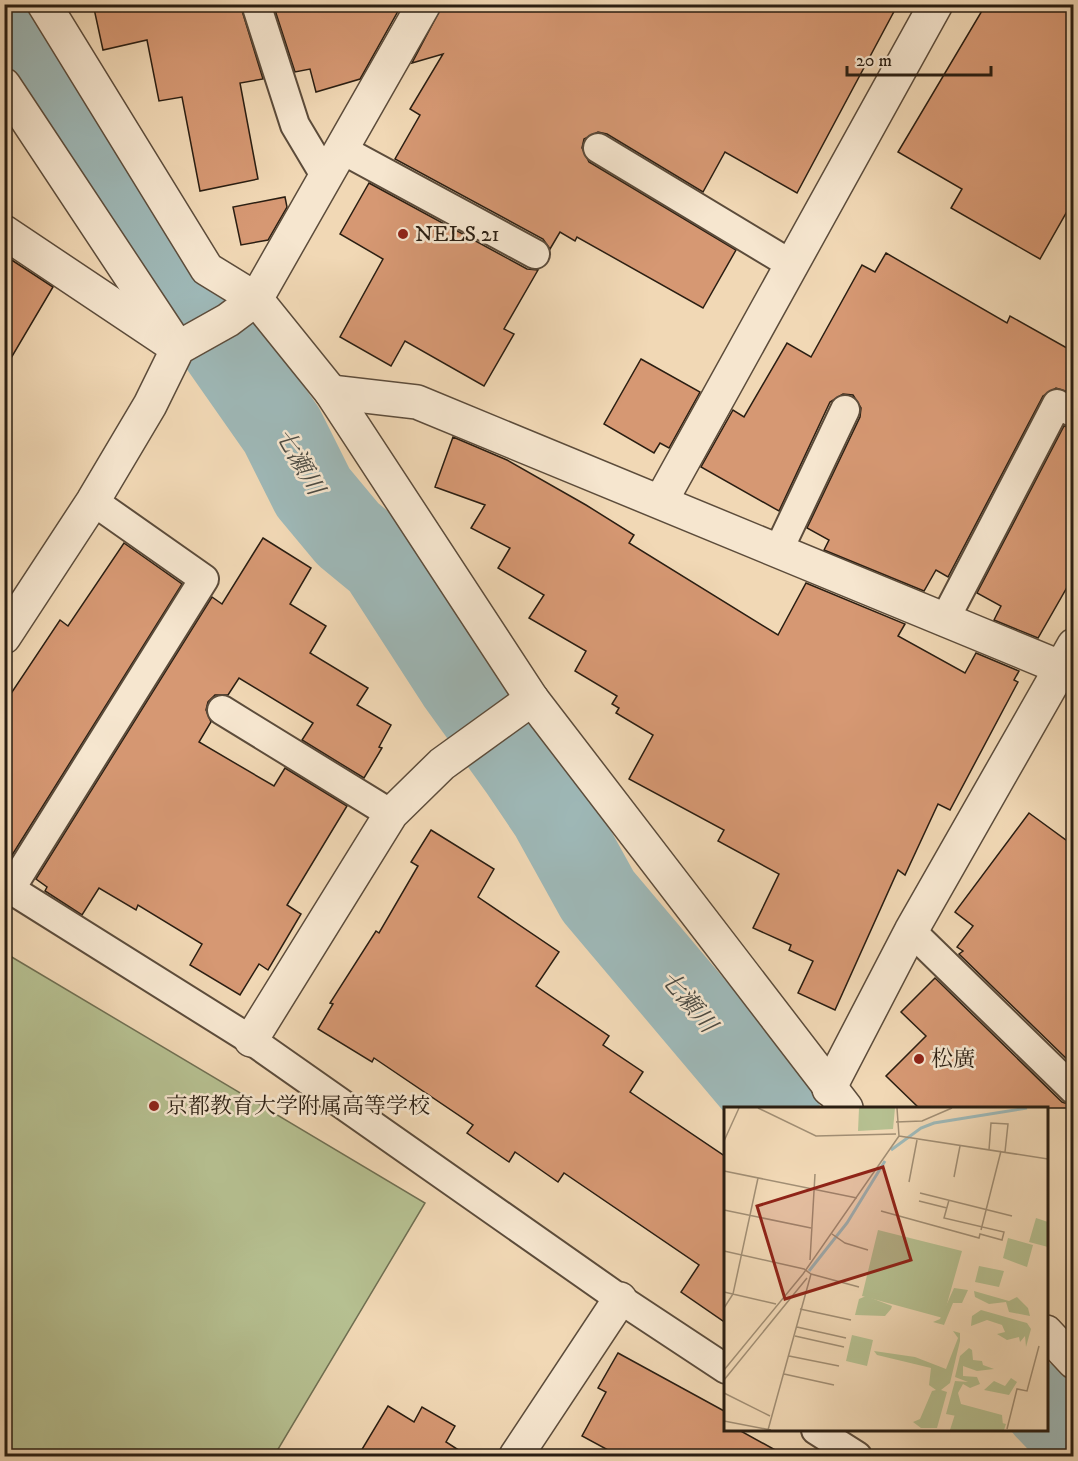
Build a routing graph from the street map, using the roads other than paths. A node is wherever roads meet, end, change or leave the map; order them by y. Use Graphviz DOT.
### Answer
graph roads {
  1 [pos="44,4"];
  2 [pos="256,4"];
  3 [pos="424,4"];
  4 [pos="936,4"];
  5 [pos="4,85"];
  6 [pos="598,148"];
  7 [pos="333,163"];
  8 [pos="4,232"];
  9 [pos="535,254"];
  10 [pos="792,265"];
  11 [pos="256,299"];
  12 [pos="185,344"];
  13 [pos="331,392"];
  14 [pos="845,410"];
  15 [pos="1074,413"];
  16 [pos="93,501"];
  17 [pos="661,501"];
  18 [pos="778,551"];
  19 [pos="944,621"];
  20 [pos="4,637"];
  21 [pos="1069,662"];
  22 [pos="520,708"];
  23 [pos="222,710"];
  24 [pos="390,814"];
  25 [pos="8,886"];
  26 [pos="910,931"];
  27 [pos="251,1040"];
  28 [pos="1074,1090"];
  29 [pos="838,1099"];
  30 [pos="620,1299"];
  31 [pos="1048,1333"];
  32 [pos="1074,1362"];
  33 [pos="724,1368"];
  34 [pos="818,1431"];
  35 [pos="516,1456"];
  36 [pos="857,1456"];
  1 -- 11 [label="street"];
  2 -- 7 [label="lane"];
  3 -- 7 [label="street"];
  4 -- 10 [label="street"];
  5 -- 12 [label="street"];
  6 -- 10 [label="lane"];
  7 -- 9 [label="lane"];
  7 -- 11 [label="street"];
  8 -- 12 [label="street"];
  10 -- 17 [label="street"];
  11 -- 12 [label="street"];
  11 -- 13 [label="street"];
  12 -- 16 [label="street"];
  13 -- 17 [label="street"];
  13 -- 22 [label="street"];
  14 -- 18 [label="lane"];
  15 -- 19 [label="lane"];
  16 -- 20 [label="street"];
  16 -- 25 [label="lane"];
  17 -- 18 [label="street"];
  18 -- 19 [label="street"];
  19 -- 21 [label="street"];
  21 -- 26 [label="street"];
  22 -- 24 [label="street"];
  22 -- 29 [label="street"];
  23 -- 24 [label="lane"];
  24 -- 27 [label="street"];
  25 -- 27 [label="lane"];
  26 -- 28 [label="lane"];
  26 -- 29 [label="street"];
  27 -- 30 [label="lane"];
  30 -- 33 [label="lane"];
  30 -- 35 [label="street"];
  31 -- 32 [label="street"];
  34 -- 36 [label="lane"];
}
